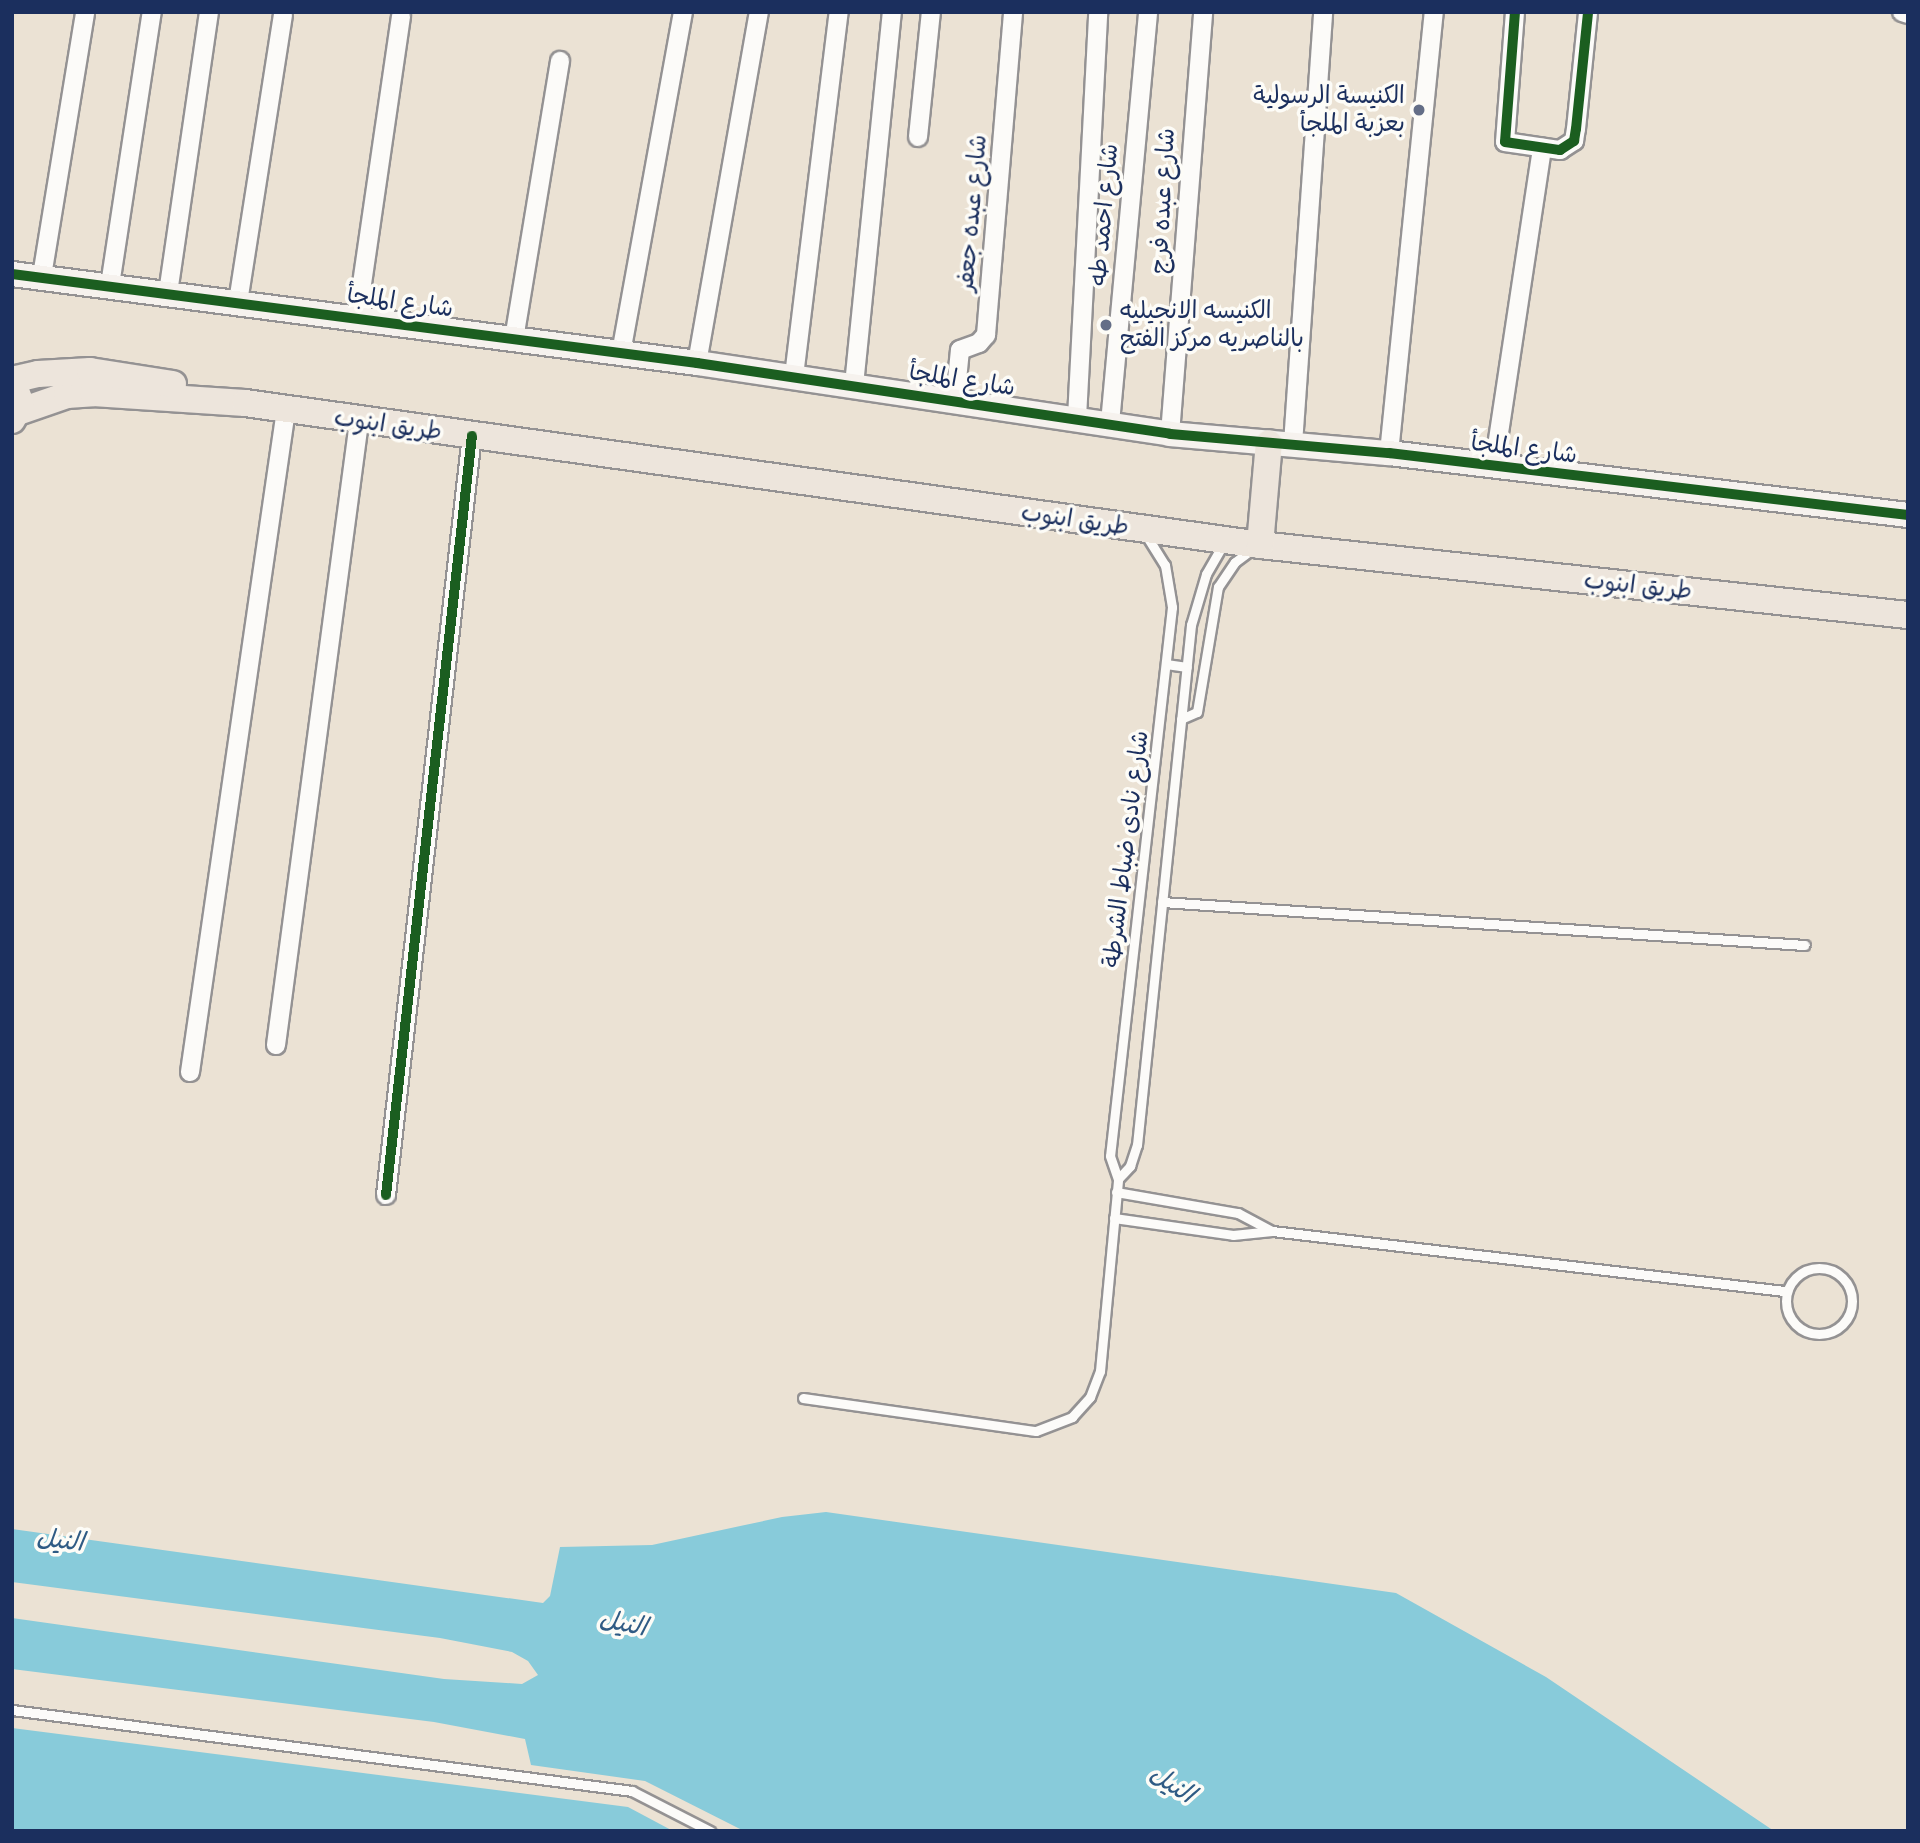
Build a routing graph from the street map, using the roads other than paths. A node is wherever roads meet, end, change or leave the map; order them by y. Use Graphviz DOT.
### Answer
graph roads {
  1 [pos="85,12"];
  2 [pos="152,12"];
  3 [pos="209,12"];
  4 [pos="683,12"];
  5 [pos="759,12"];
  6 [pos="839,12"];
  7 [pos="892,12"];
  8 [pos="931,12"];
  9 [pos="1013,12"];
  10 [pos="1098,12"];
  11 [pos="1148,12"];
  12 [pos="1203,12"];
  13 [pos="1323,12"];
  14 [pos="1434,12"];
  15 [pos="1515,12"];
  16 [pos="1588,12"];
  17 [pos="1902,12"];
  18 [pos="284,14"];
  19 [pos="1908,14"];
  20 [pos="401,16"];
  21 [pos="560,61"];
  22 [pos="918,137"];
  23 [pos="1542,148"];
  24 [pos="12,274"];
  25 [pos="42,276"];
  26 [pos="110,285"];
  27 [pos="168,293"];
  28 [pos="238,302"];
  29 [pos="357,318"];
  30 [pos="514,339"];
  31 [pos="621,353"];
  32 [pos="698,363"];
  33 [pos="794,376"];
  34 [pos="12,380"];
  35 [pos="854,385"];
  36 [pos="955,400"];
  37 [pos="245,403"];
  38 [pos="286,410"];
  39 [pos="15,416"];
  40 [pos="1077,418"];
  41 [pos="359,422"];
  42 [pos="1110,423"];
  43 [pos="1170,434"];
  44 [pos="472,436"];
  45 [pos="1277,448"];
  46 [pos="1389,453"];
  47 [pos="1493,466"];
  48 [pos="1908,515"];
  49 [pos="1140,529"];
  50 [pos="1226,540"];
  51 [pos="1260,545"];
  52 [pos="1908,615"];
  53 [pos="1166,664"];
  54 [pos="1186,667"];
  55 [pos="1181,719"];
  56 [pos="1162,902"];
  57 [pos="1805,945"];
  58 [pos="276,1045"];
  59 [pos="190,1072"];
  60 [pos="1118,1179"];
  61 [pos="1116,1192"];
  62 [pos="386,1195"];
  63 [pos="1114,1218"];
  64 [pos="1272,1231"];
  65 [pos="1784,1292"];
  66 [pos="803,1398"];
  67 [pos="12,1710"];
  68 [pos="710,1831"];
  1 -- 25 [label="street"];
  2 -- 26 [label="street"];
  3 -- 27 [label="street"];
  4 -- 31 [label="street"];
  5 -- 32 [label="street"];
  6 -- 33 [label="street"];
  7 -- 35 [label="street"];
  8 -- 22 [label="street"];
  9 -- 36 [label="street, شارع عبده جعفر"];
  10 -- 40 [label="street"];
  11 -- 42 [label="street, شارع احمد طه"];
  12 -- 43 [label="street, شارع عبده فرج"];
  13 -- 45 [label="street"];
  14 -- 46 [label="street"];
  15 -- 23 [label="street"];
  16 -- 23 [label="street"];
  17 -- 19 [label="street"];
  18 -- 28 [label="street"];
  20 -- 29 [label="street"];
  21 -- 30 [label="street"];
  23 -- 47 [label="street"];
  24 -- 25 [label="street, شارع الملجأ"];
  25 -- 26 [label="street, شارع الملجأ"];
  26 -- 27 [label="street, شارع الملجأ"];
  27 -- 28 [label="street, شارع الملجأ"];
  28 -- 29 [label="street, شارع الملجأ"];
  29 -- 30 [label="street, شارع الملجأ"];
  30 -- 31 [label="street, شارع الملجأ"];
  31 -- 32 [label="street, شارع الملجأ"];
  32 -- 33 [label="street, شارع الملجأ"];
  33 -- 35 [label="street, شارع الملجأ"];
  34 -- 37 [label="main road, طريق ابنوب"];
  34 -- 39 [label="main road"];
  35 -- 36 [label="street, شارع الملجأ"];
  36 -- 40 [label="street, شارع الملجأ"];
  37 -- 38 [label="main road, طريق ابنوب"];
  37 -- 39 [label="main road, طريق ابنوب"];
  38 -- 41 [label="main road, طريق ابنوب"];
  38 -- 59 [label="street"];
  40 -- 42 [label="street, شارع الملجأ"];
  41 -- 44 [label="main road, طريق ابنوب"];
  41 -- 58 [label="street"];
  42 -- 43 [label="street, شارع الملجأ"];
  43 -- 45 [label="street, شارع الملجأ"];
  44 -- 49 [label="main road, طريق ابنوب"];
  44 -- 62 [label="street"];
  45 -- 46 [label="street, شارع الملجأ"];
  45 -- 51 [label="main road"];
  46 -- 47 [label="street, شارع الملجأ"];
  47 -- 48 [label="street, شارع الملجأ"];
  49 -- 50 [label="main road, طريق ابنوب"];
  49 -- 53 [label="lane, شارع نادى ضباط الشرطة"];
  50 -- 51 [label="main road, طريق ابنوب"];
  50 -- 54 [label="lane, شارع نادى ضباط الشرطة"];
  51 -- 52 [label="main road, طريق ابنوب"];
  51 -- 55 [label="lane"];
  53 -- 54 [label="lane"];
  53 -- 60 [label="lane, شارع نادى ضباط الشرطة"];
  54 -- 55 [label="lane, شارع نادى ضباط الشرطة"];
  55 -- 56 [label="lane, شارع نادى ضباط الشرطة"];
  56 -- 57 [label="lane"];
  56 -- 60 [label="lane, شارع نادى ضباط الشرطة"];
  60 -- 61 [label="lane, شارع نادى ضباط الشرطة"];
  61 -- 63 [label="lane, شارع نادى ضباط الشرطة"];
  61 -- 64 [label="lane"];
  63 -- 64 [label="lane"];
  63 -- 66 [label="lane, شارع نادى ضباط الشرطة"];
  64 -- 65 [label="lane"];
  65 -- 65 [label="lane"];
  67 -- 68 [label="lane"];
}
